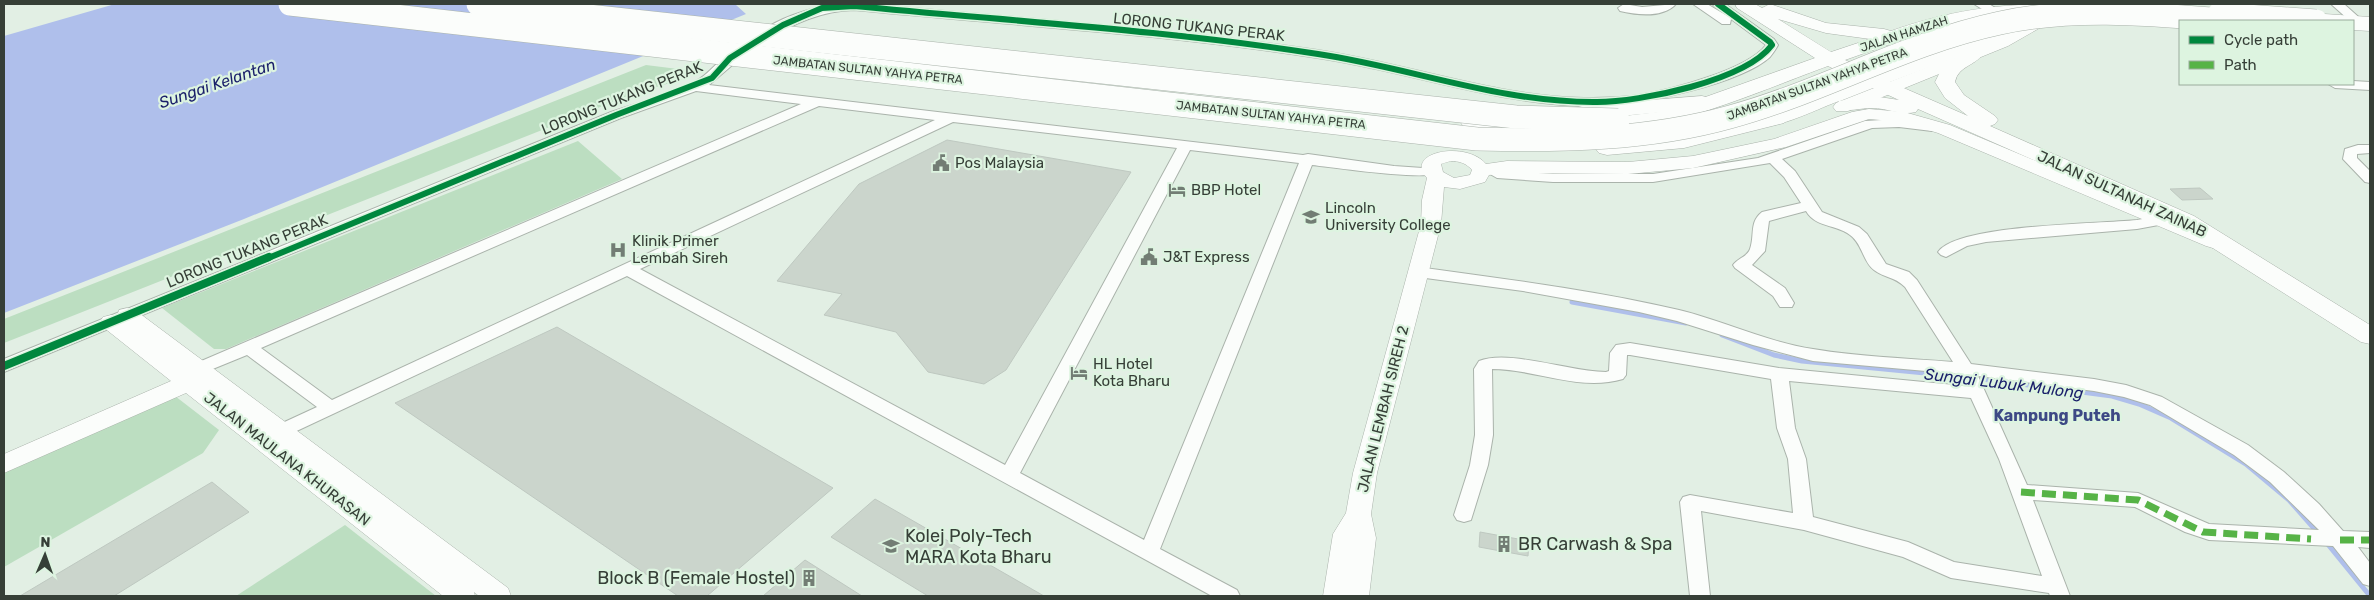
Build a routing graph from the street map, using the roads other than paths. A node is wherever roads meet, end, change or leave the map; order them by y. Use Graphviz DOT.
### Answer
graph roads {
  1 [pos="290,4"];
  2 [pos="478,4"];
  3 [pos="1670,4"];
  4 [pos="1699,4"];
  5 [pos="1718,4"];
  6 [pos="1743,4"];
  7 [pos="2100,4"];
  8 [pos="2337,4"];
  9 [pos="1987,7"];
  10 [pos="1624,8"];
  11 [pos="1769,13"];
  12 [pos="2179,20"];
  13 [pos="2222,20"];
  14 [pos="2292,20"];
  15 [pos="2302,20"];
  16 [pos="2037,23"];
  17 [pos="2362,27"];
  18 [pos="1899,34"];
  19 [pos="865,46"];
  20 [pos="1767,53"];
  21 [pos="1946,54"];
  22 [pos="1974,54"];
  23 [pos="1837,56"];
  24 [pos="848,68"];
  25 [pos="1889,82"];
  26 [pos="2352,85"];
  27 [pos="1751,86"];
  28 [pos="2370,86"];
  29 [pos="694,87"];
  30 [pos="818,101"];
  31 [pos="1702,103"];
  32 [pos="1846,105"];
  33 [pos="952,117"];
  34 [pos="1776,118"];
  35 [pos="1904,120"];
  36 [pos="1994,128"];
  37 [pos="1186,144"];
  38 [pos="2370,149"];
  39 [pos="1308,158"];
  40 [pos="1774,159"];
  41 [pos="1485,170"];
  42 [pos="1439,174"];
  43 [pos="2370,179"];
  44 [pos="1808,206"];
  45 [pos="2159,221"];
  46 [pos="2234,250"];
  47 [pos="1946,252"];
  48 [pos="628,269"];
  49 [pos="1418,272"];
  50 [pos="1786,303"];
  51 [pos="119,318"];
  52 [pos="2370,327"];
  53 [pos="2370,336"];
  54 [pos="249,348"];
  55 [pos="4,366"];
  56 [pos="1967,371"];
  57 [pos="1779,374"];
  58 [pos="194,376"];
  59 [pos="1978,393"];
  60 [pos="330,408"];
  61 [pos="271,436"];
  62 [pos="4,453"];
  63 [pos="4,464"];
  64 [pos="1009,476"];
  65 [pos="2021,492"];
  66 [pos="1464,515"];
  67 [pos="1804,522"];
  68 [pos="2340,540"];
  69 [pos="2370,540"];
  70 [pos="1149,552"];
  71 [pos="2370,578"];
  72 [pos="2058,591"];
  73 [pos="1339,594"];
  74 [pos="462,596"];
  75 [pos="498,596"];
  76 [pos="1230,596"];
  77 [pos="1700,596"];
  1 -- 24 [label="highway, JAMBATAN SULTAN YAHYA PETRA, bridge"];
  2 -- 19 [label="highway, JAMBATAN SULTAN YAHYA PETRA, bridge"];
  3 -- 10 [label="street"];
  4 -- 20 [label="street"];
  5 -- 20 [label="street"];
  6 -- 11 [label="main road"];
  7 -- 9 [label="main road, JALAN HAMZAH"];
  7 -- 14 [label="main road, JALAN HAMZAH"];
  8 -- 17 [label="street"];
  9 -- 18 [label="main road, JALAN HAMZAH"];
  11 -- 18 [label="main road"];
  11 -- 23 [label="main road"];
  11 -- 27 [label="main road"];
  12 -- 16 [label="main road"];
  13 -- 24 [label="highway, JAMBATAN SULTAN YAHYA PETRA, bridge"];
  15 -- 19 [label="highway, JAMBATAN SULTAN YAHYA PETRA, bridge"];
  16 -- 21 [label="main road"];
  16 -- 22 [label="street"];
  18 -- 21 [label="main road"];
  18 -- 23 [label="main road, JALAN HAMZAH"];
  19 -- 31 [label="highway, bridge"];
  20 -- 29 [label="street, LORONG TUKANG PERAK"];
  21 -- 25 [label="main road"];
  22 -- 25 [label="street"];
  22 -- 36 [label="main road"];
  23 -- 25 [label="main road"];
  23 -- 27 [label="main road, JALAN HAMZAH"];
  24 -- 34 [label="highway, bridge"];
  25 -- 32 [label="street"];
  25 -- 34 [label="main road"];
  25 -- 36 [label="main road, JALAN SULTANAH ZAINAB"];
  26 -- 28 [label="street"];
  27 -- 31 [label="main road, JALAN HAMZAH"];
  29 -- 30 [label="street"];
  29 -- 51 [label="street, LORONG TUKANG PERAK"];
  30 -- 33 [label="street"];
  30 -- 54 [label="street"];
  31 -- 34 [label="main road, JALAN HAMZAH"];
  32 -- 36 [label="main road"];
  32 -- 41 [label="street"];
  33 -- 37 [label="street"];
  33 -- 48 [label="street"];
  35 -- 40 [label="street"];
  35 -- 41 [label="street"];
  35 -- 45 [label="street"];
  36 -- 46 [label="main road, JALAN SULTANAH ZAINAB"];
  36 -- 52 [label="main road, JALAN SULTANAH ZAINAB"];
  37 -- 39 [label="street"];
  37 -- 64 [label="street"];
  38 -- 43 [label="street"];
  39 -- 42 [label="street"];
  39 -- 70 [label="street"];
  40 -- 41 [label="street"];
  40 -- 44 [label="street"];
  41 -- 42 [label="street"];
  41 -- 42 [label="street"];
  42 -- 49 [label="street, JALAN LEMBAH SIREH 2"];
  44 -- 50 [label="street"];
  44 -- 56 [label="street"];
  45 -- 46 [label="street"];
  45 -- 47 [label="street"];
  46 -- 53 [label="main road, JALAN SULTANAH ZAINAB"];
  48 -- 60 [label="street"];
  48 -- 64 [label="street"];
  49 -- 56 [label="street"];
  49 -- 73 [label="street, JALAN LEMBAH SIREH 2"];
  51 -- 55 [label="street, LORONG TUKANG PERAK"];
  51 -- 58 [label="street, JALAN MAULANA KHURASAN"];
  54 -- 58 [label="street"];
  54 -- 60 [label="street"];
  56 -- 59 [label="street"];
  56 -- 68 [label="street"];
  57 -- 59 [label="street"];
  57 -- 66 [label="street"];
  57 -- 67 [label="street"];
  58 -- 61 [label="street, JALAN MAULANA KHURASAN"];
  58 -- 62 [label="street"];
  58 -- 63 [label="street"];
  59 -- 65 [label="street"];
  60 -- 61 [label="street"];
  61 -- 74 [label="street, JALAN MAULANA KHURASAN"];
  61 -- 75 [label="street, JALAN MAULANA KHURASAN"];
  64 -- 70 [label="street"];
  65 -- 68 [label="street"];
  65 -- 72 [label="street"];
  67 -- 72 [label="street"];
  67 -- 77 [label="street"];
  68 -- 69 [label="street"];
  68 -- 71 [label="street"];
  70 -- 76 [label="street"];
}
